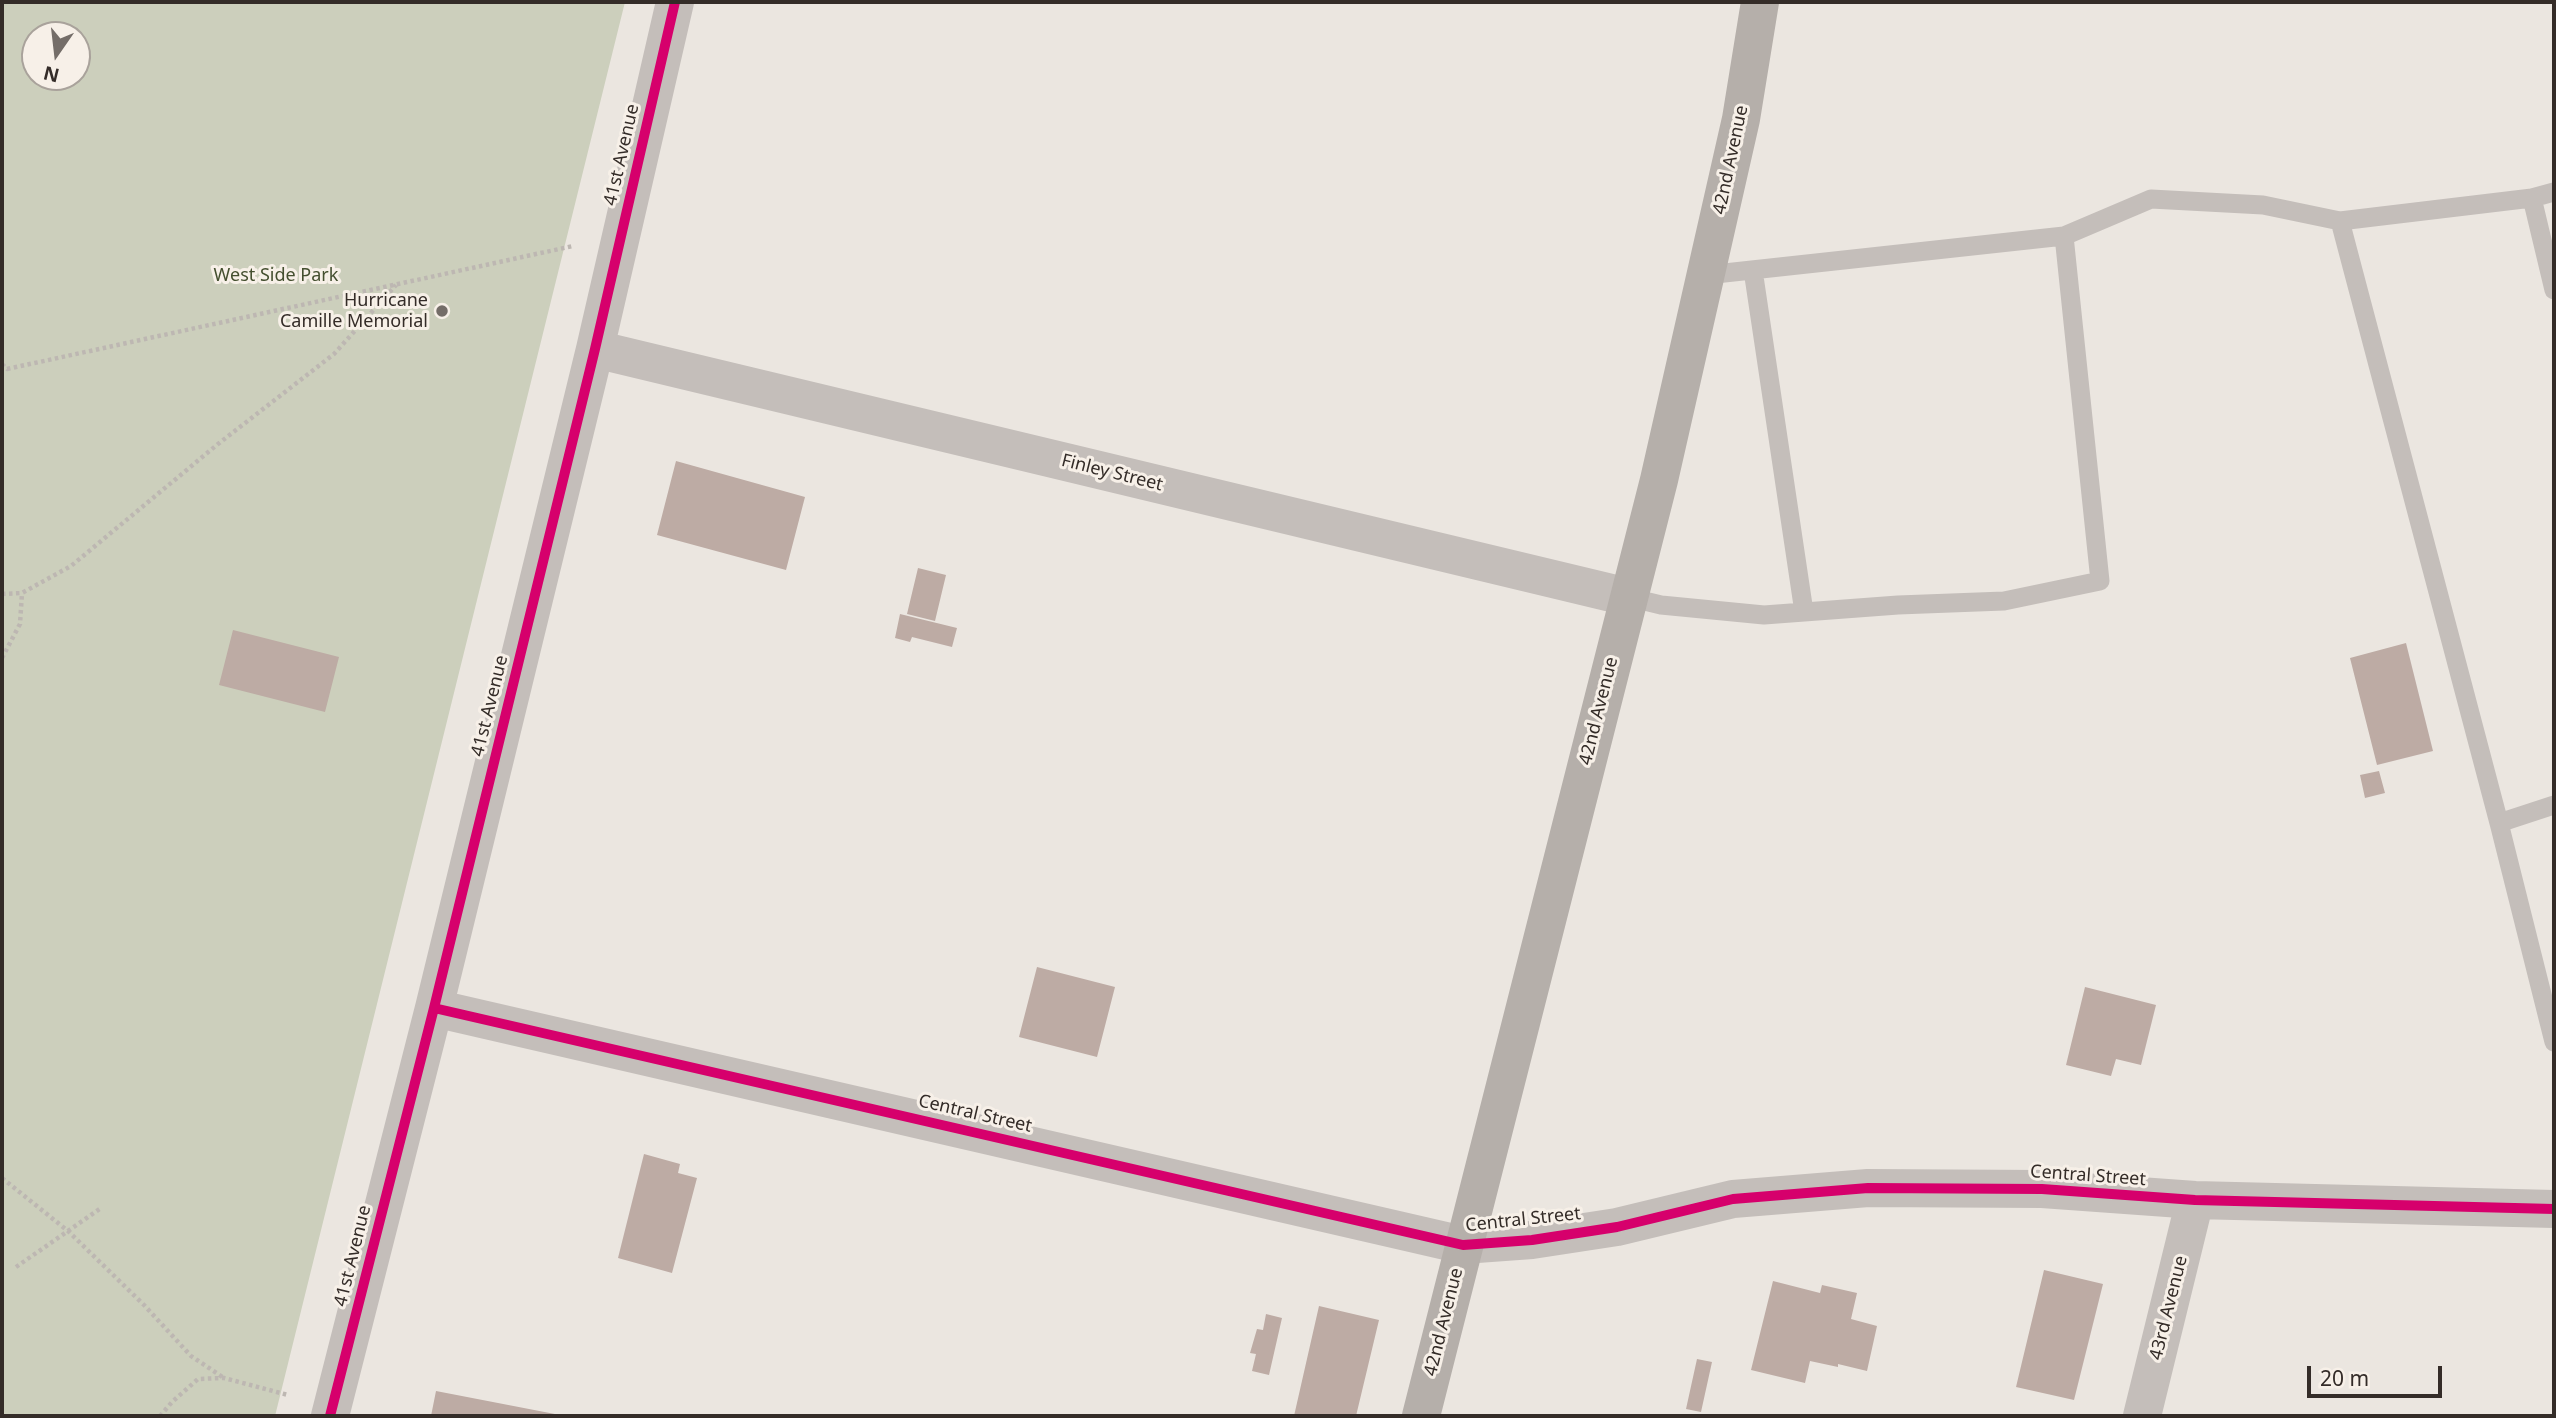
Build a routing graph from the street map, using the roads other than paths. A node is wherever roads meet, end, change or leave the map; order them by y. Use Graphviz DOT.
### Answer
graph roads {
  1 [pos="675,2"];
  2 [pos="1760,2"];
  3 [pos="2554,192"];
  4 [pos="2532,198"];
  5 [pos="2340,221"];
  6 [pos="2064,236"];
  7 [pos="1753,270"];
  8 [pos="1706,275"];
  9 [pos="2554,290"];
  10 [pos="595,349"];
  11 [pos="1628,597"];
  12 [pos="1804,612"];
  13 [pos="2554,805"];
  14 [pos="2499,822"];
  15 [pos="434,1007"];
  16 [pos="2554,1042"];
  17 [pos="2195,1200"];
  18 [pos="2554,1209"];
  19 [pos="1463,1245"];
  20 [pos="330,1416"];
  21 [pos="1421,1416"];
  22 [pos="2142,1416"];
  1 -- 10 [label="street, 41st Avenue"];
  2 -- 8 [label="street, 42nd Avenue"];
  3 -- 4 [label="lane"];
  4 -- 5 [label="lane"];
  4 -- 9 [label="lane"];
  5 -- 6 [label="lane"];
  5 -- 14 [label="lane"];
  6 -- 7 [label="lane"];
  6 -- 12 [label="lane"];
  7 -- 8 [label="lane"];
  7 -- 12 [label="lane"];
  8 -- 11 [label="street, 42nd Avenue"];
  10 -- 11 [label="street, Finley Street"];
  10 -- 15 [label="street, 41st Avenue"];
  11 -- 12 [label="lane"];
  11 -- 19 [label="street, 42nd Avenue"];
  13 -- 14 [label="lane"];
  14 -- 16 [label="lane"];
  15 -- 19 [label="street, Central Street"];
  15 -- 20 [label="street, 41st Avenue"];
  17 -- 18 [label="street, Central Street"];
  17 -- 19 [label="street, Central Street"];
  17 -- 22 [label="street, 43rd Avenue"];
  19 -- 21 [label="street, 42nd Avenue"];
}
